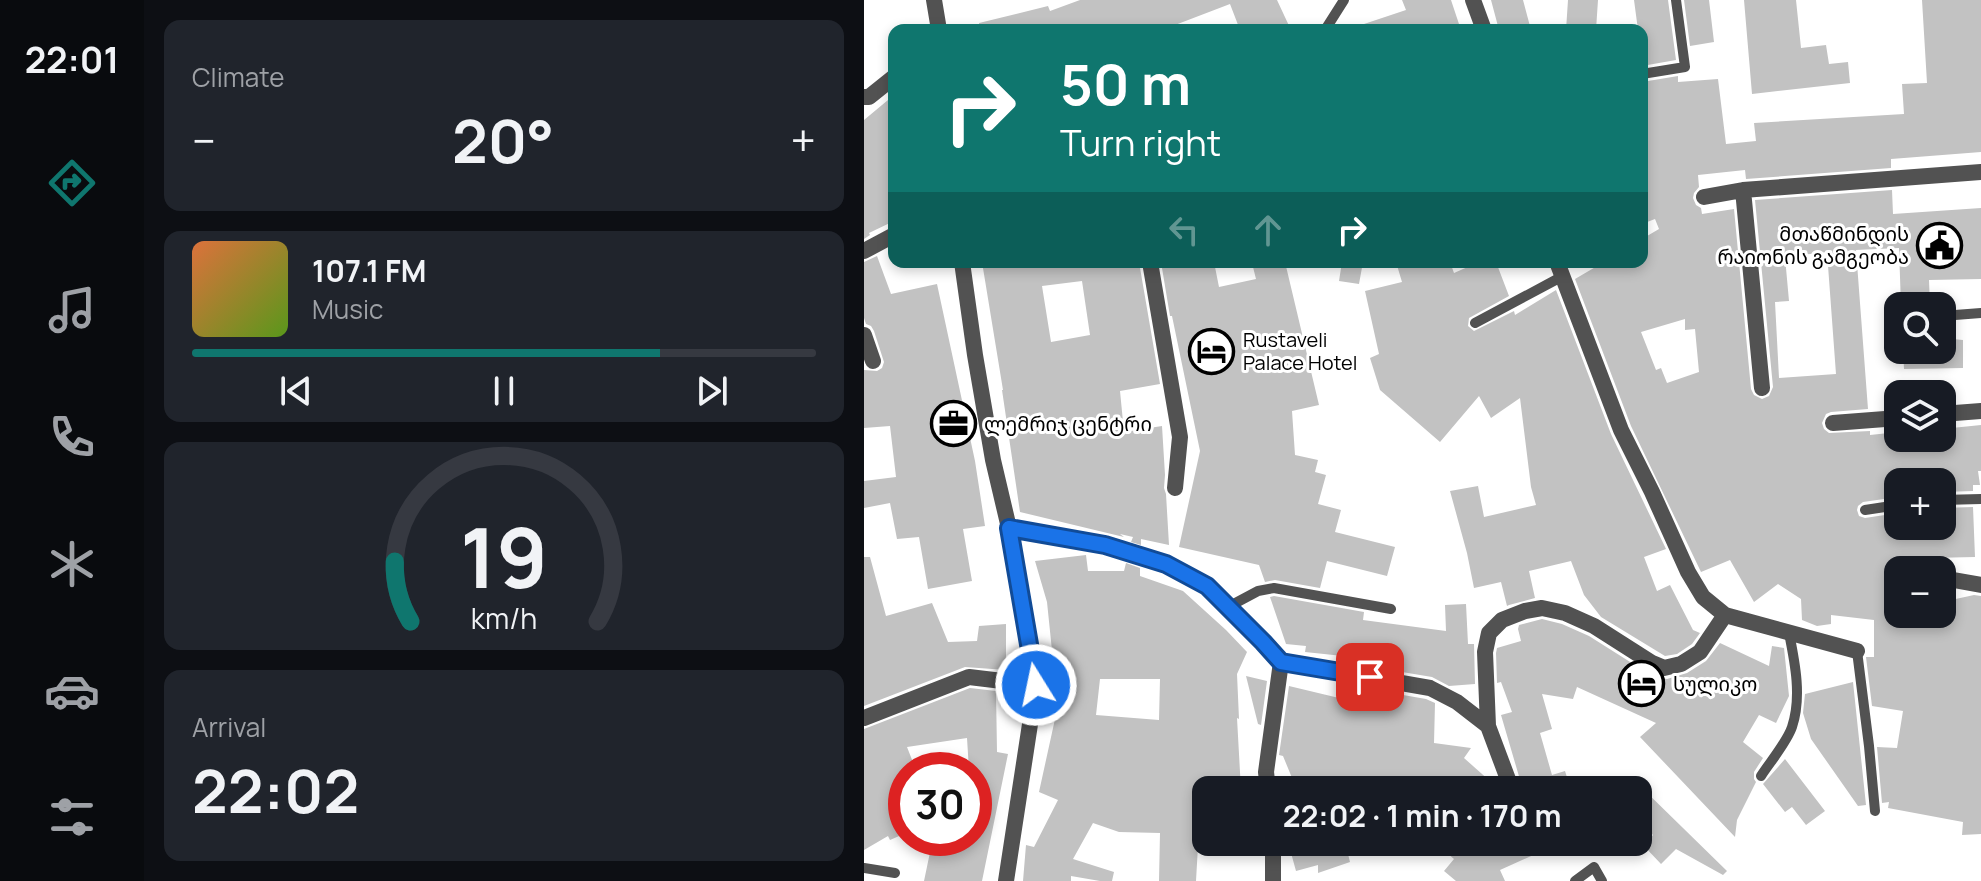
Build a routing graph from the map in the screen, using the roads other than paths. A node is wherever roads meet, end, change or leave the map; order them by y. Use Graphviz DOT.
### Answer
graph roads {
  1 [pos="934,0"];
  2 [pos="1344,0"];
  3 [pos="1473,0"];
  4 [pos="1676,0"];
  5 [pos="938,24"];
  6 [pos="1329,24"];
  7 [pos="1482,24"];
  8 [pos="1648,73"];
  9 [pos="888,82"];
  10 [pos="864,97"];
  11 [pos="1981,172"];
  12 [pos="1743,190"];
  13 [pos="1704,197"];
  14 [pos="888,238"];
  15 [pos="864,251"];
  16 [pos="963,268"];
  17 [pos="1151,268"];
  18 [pos="1560,269"];
  19 [pos="1981,313"];
  20 [pos="1956,315"];
  21 [pos="1475,323"];
  22 [pos="864,335"];
  23 [pos="873,361"];
  24 [pos="1762,388"];
  25 [pos="1981,411"];
  26 [pos="1956,413"];
  27 [pos="1884,419"];
  28 [pos="1833,423"];
  29 [pos="1175,488"];
  30 [pos="1981,499"];
  31 [pos="1956,500"];
  32 [pos="1884,507"];
  33 [pos="1865,510"];
  34 [pos="1009,528"];
  35 [pos="1956,580"];
  36 [pos="1981,585"];
  37 [pos="1228,607"];
  38 [pos="1391,609"];
  39 [pos="1725,615"];
  40 [pos="1789,633"];
  41 [pos="1857,651"];
  42 [pos="1281,662"];
  43 [pos="1036,685"];
  44 [pos="864,718"];
  45 [pos="1488,726"];
  46 [pos="1266,776"];
  47 [pos="1507,776"];
  48 [pos="1761,776"];
  49 [pos="1875,811"];
  50 [pos="1273,856"];
  51 [pos="866,868"];
  52 [pos="895,873"];
  53 [pos="871,881"];
  54 [pos="1006,881"];
  55 [pos="1273,881"];
  56 [pos="1575,881"];
  57 [pos="1602,881"];
  1 -- 5 [label="street"];
  2 -- 6 [label="lane"];
  3 -- 7 [label="street"];
  4 -- 8 [label="lane"];
  9 -- 10 [label="street"];
  11 -- 12 [label="street"];
  12 -- 13 [label="street"];
  12 -- 24 [label="street"];
  14 -- 15 [label="street"];
  16 -- 34 [label="street"];
  17 -- 29 [label="street"];
  18 -- 21 [label="lane"];
  18 -- 39 [label="street"];
  19 -- 20 [label="lane"];
  22 -- 23 [label="street"];
  25 -- 26 [label="street"];
  27 -- 28 [label="street"];
  30 -- 31 [label="lane"];
  32 -- 33 [label="lane"];
  34 -- 37 [label="street"];
  34 -- 43 [label="street"];
  35 -- 36 [label="street"];
  37 -- 38 [label="lane"];
  37 -- 42 [label="street"];
  39 -- 40 [label="street"];
  39 -- 45 [label="street"];
  40 -- 41 [label="street"];
  40 -- 48 [label="lane"];
  41 -- 49 [label="lane"];
  42 -- 45 [label="street"];
  42 -- 46 [label="street"];
  43 -- 44 [label="street"];
  43 -- 54 [label="street"];
  45 -- 47 [label="street"];
  50 -- 55 [label="street"];
  51 -- 52 [label="lane"];
  51 -- 53 [label="lane"];
  56 -- 57 [label="lane"];
}
